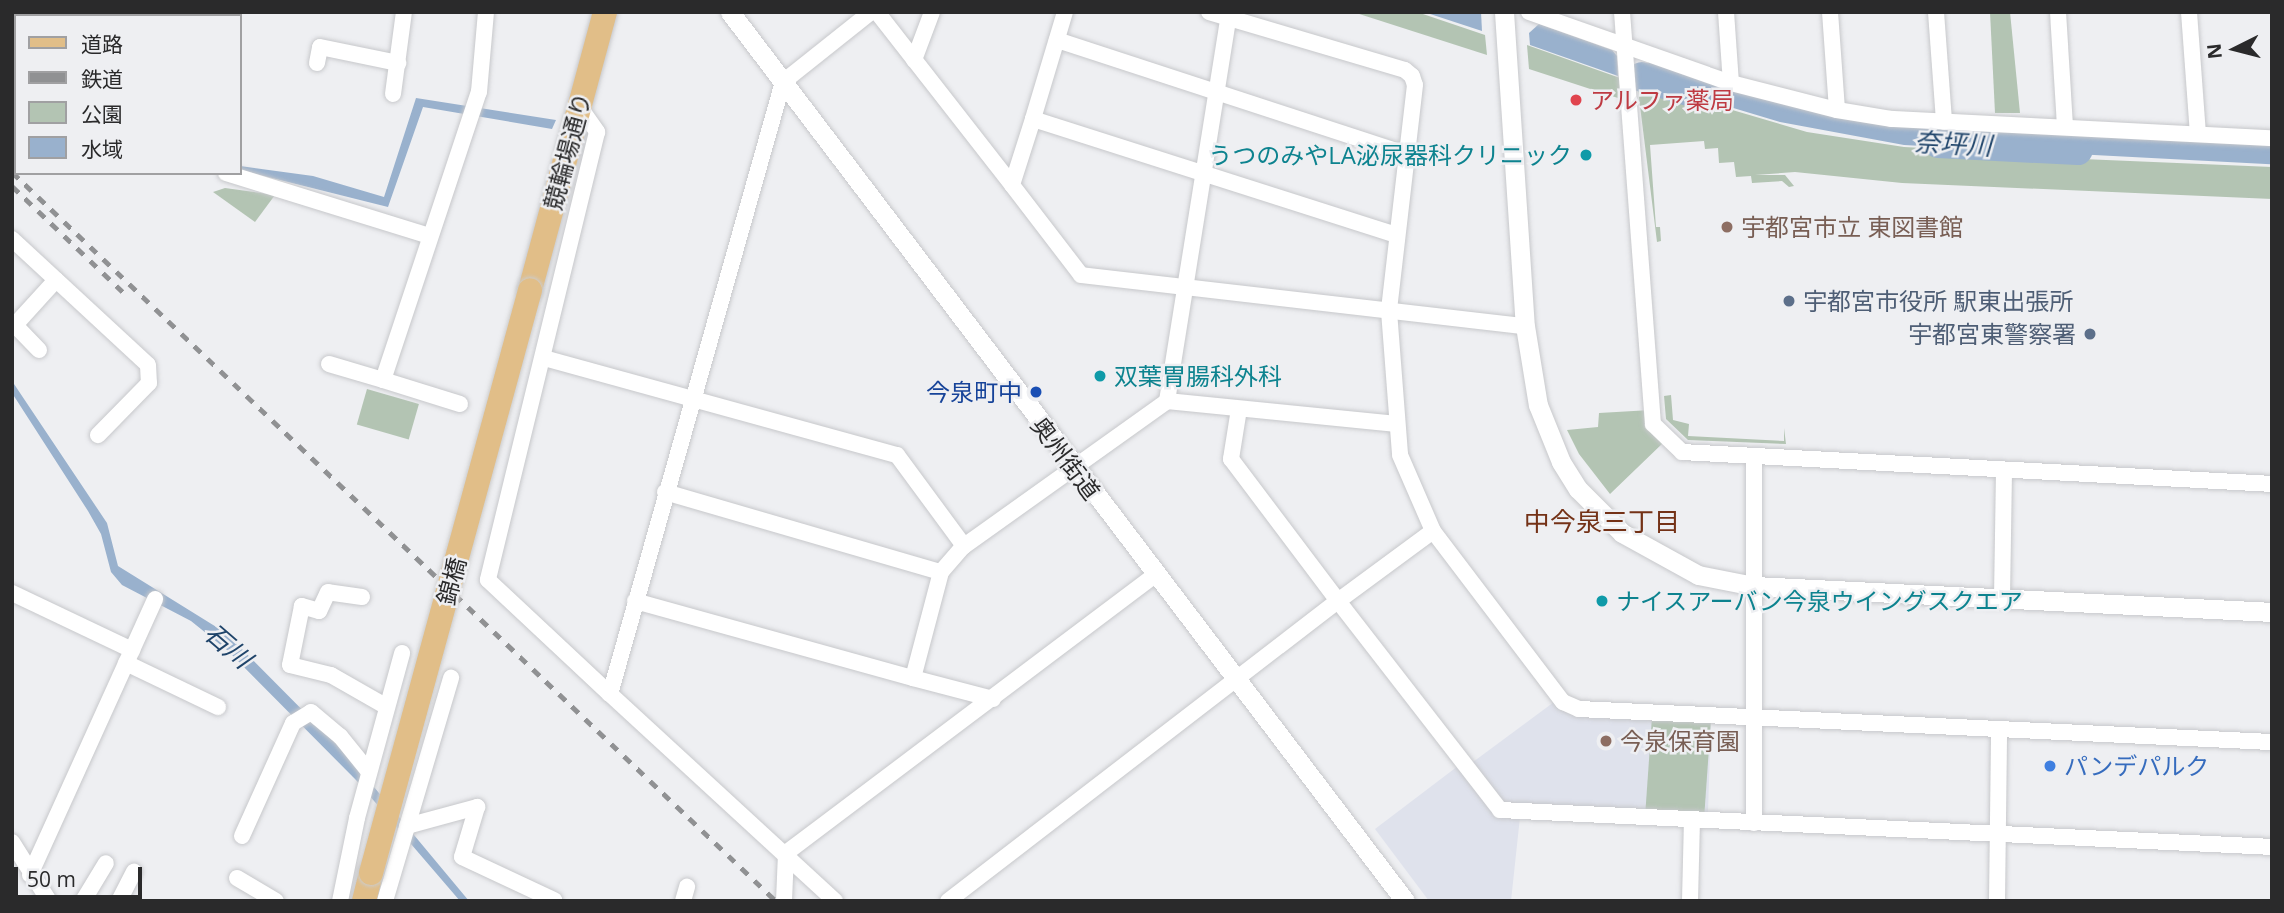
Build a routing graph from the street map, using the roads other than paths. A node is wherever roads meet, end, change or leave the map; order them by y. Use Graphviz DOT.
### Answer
graph roads {
  1 [pos="404,12"];
  2 [pos="486,12"];
  3 [pos="605,12"];
  4 [pos="730,12"];
  5 [pos="871,12"];
  6 [pos="877,12"];
  7 [pos="932,12"];
  8 [pos="1065,12"];
  9 [pos="1209,12"];
  10 [pos="1504,12"];
  11 [pos="1529,12"];
  12 [pos="1622,12"];
  13 [pos="1726,12"];
  14 [pos="1830,12"];
  15 [pos="1936,12"];
  16 [pos="2058,12"];
  17 [pos="2189,12"];
  18 [pos="1228,19"];
  19 [pos="1057,40"];
  20 [pos="1624,46"];
  21 [pos="914,61"];
  22 [pos="317,63"];
  23 [pos="398,63"];
  24 [pos="783,82"];
  25 [pos="1731,83"];
  26 [pos="393,94"];
  27 [pos="1216,94"];
  28 [pos="579,106"];
  29 [pos="1837,110"];
  30 [pos="1033,119"];
  31 [pos="1944,122"];
  32 [pos="2065,125"];
  33 [pos="2198,134"];
  34 [pos="2272,138"];
  35 [pos="1406,154"];
  36 [pos="1203,173"];
  37 [pos="232,175"];
  38 [pos="1012,185"];
  39 [pos="1396,235"];
  40 [pos="429,236"];
  41 [pos="12,239"];
  42 [pos="56,280"];
  43 [pos="1184,287"];
  44 [pos="530,290"];
  45 [pos="1389,311"];
  46 [pos="1525,326"];
  47 [pos="39,350"];
  48 [pos="544,358"];
  49 [pos="330,364"];
  50 [pos="383,380"];
  51 [pos="691,398"];
  52 [pos="1167,401"];
  53 [pos="460,404"];
  54 [pos="1239,409"];
  55 [pos="1397,424"];
  56 [pos="98,435"];
  57 [pos="1754,457"];
  58 [pos="1075,470"];
  59 [pos="2004,470"];
  60 [pos="2272,484"];
  61 [pos="665,492"];
  62 [pos="1433,531"];
  63 [pos="964,546"];
  64 [pos="941,572"];
  65 [pos="1154,576"];
  66 [pos="1754,586"];
  67 [pos="12,593"];
  68 [pos="362,597"];
  69 [pos="2002,598"];
  70 [pos="155,599"];
  71 [pos="635,601"];
  72 [pos="1339,601"];
  73 [pos="2272,612"];
  74 [pos="402,653"];
  75 [pos="129,656"];
  76 [pos="451,678"];
  77 [pos="913,678"];
  78 [pos="1235,680"];
  79 [pos="610,694"];
  80 [pos="993,699"];
  81 [pos="387,707"];
  82 [pos="218,708"];
  83 [pos="1756,716"];
  84 [pos="1999,729"];
  85 [pos="2272,742"];
  86 [pos="369,772"];
  87 [pos="1692,821"];
  88 [pos="1754,823"];
  89 [pos="407,826"];
  90 [pos="1998,835"];
  91 [pos="242,836"];
  92 [pos="12,842"];
  93 [pos="2272,847"];
  94 [pos="786,853"];
  95 [pos="106,863"];
  96 [pos="134,872"];
  97 [pos="30,875"];
  98 [pos="237,878"];
  99 [pos="554,900"];
  100 [pos="49,901"];
  101 [pos="83,901"];
  102 [pos="119,901"];
  103 [pos="276,901"];
  104 [pos="340,901"];
  105 [pos="364,901"];
  106 [pos="385,901"];
  107 [pos="784,901"];
  108 [pos="835,901"];
  109 [pos="948,901"];
  110 [pos="1405,901"];
  111 [pos="1690,901"];
  112 [pos="1997,901"];
  1 -- 23 [label="street"];
  2 -- 40 [label="street"];
  3 -- 28 [label="main road, 競輪場通り"];
  4 -- 24 [label="street, 奥州街道"];
  5 -- 24 [label="street"];
  6 -- 21 [label="street"];
  7 -- 21 [label="street"];
  8 -- 19 [label="street"];
  9 -- 18 [label="street"];
  10 -- 46 [label="street"];
  11 -- 20 [label="street"];
  12 -- 20 [label="street"];
  13 -- 25 [label="street"];
  14 -- 29 [label="street"];
  15 -- 31 [label="street"];
  16 -- 32 [label="street"];
  17 -- 33 [label="street"];
  18 -- 27 [label="street"];
  18 -- 35 [label="street"];
  19 -- 27 [label="street"];
  19 -- 30 [label="street"];
  20 -- 25 [label="street"];
  20 -- 57 [label="street"];
  21 -- 38 [label="street"];
  22 -- 23 [label="street"];
  23 -- 26 [label="street"];
  24 -- 51 [label="street"];
  24 -- 58 [label="street, 奥州街道"];
  25 -- 29 [label="street"];
  27 -- 35 [label="street"];
  27 -- 36 [label="street"];
  28 -- 44 [label="main road, 競輪場通り"];
  28 -- 48 [label="street"];
  29 -- 31 [label="street"];
  30 -- 36 [label="street"];
  30 -- 38 [label="street"];
  31 -- 32 [label="street"];
  32 -- 33 [label="street"];
  33 -- 34 [label="street"];
  35 -- 39 [label="street"];
  36 -- 39 [label="street"];
  36 -- 43 [label="street"];
  37 -- 40 [label="street"];
  38 -- 43 [label="street"];
  39 -- 45 [label="street"];
  40 -- 50 [label="street"];
  41 -- 42 [label="street"];
  42 -- 47 [label="street"];
  42 -- 56 [label="street"];
  43 -- 45 [label="street"];
  43 -- 52 [label="street"];
  44 -- 105 [label="main road, 錦橋, bridge"];
  45 -- 46 [label="street"];
  45 -- 55 [label="street"];
  46 -- 66 [label="street"];
  48 -- 51 [label="street"];
  48 -- 79 [label="street"];
  49 -- 50 [label="street"];
  50 -- 53 [label="street"];
  51 -- 61 [label="street"];
  51 -- 63 [label="street"];
  52 -- 54 [label="street"];
  52 -- 58 [label="street"];
  54 -- 55 [label="street"];
  54 -- 72 [label="street"];
  55 -- 62 [label="street"];
  57 -- 59 [label="street"];
  57 -- 66 [label="street"];
  58 -- 63 [label="street"];
  58 -- 65 [label="street, 奥州街道"];
  59 -- 60 [label="street"];
  59 -- 69 [label="street"];
  61 -- 64 [label="street"];
  61 -- 71 [label="street"];
  62 -- 72 [label="street"];
  62 -- 83 [label="street"];
  63 -- 64 [label="street"];
  64 -- 77 [label="street"];
  65 -- 78 [label="street, 奥州街道"];
  65 -- 80 [label="street"];
  66 -- 69 [label="street"];
  66 -- 83 [label="street"];
  67 -- 75 [label="street"];
  68 -- 81 [label="street"];
  69 -- 73 [label="street"];
  70 -- 75 [label="street"];
  71 -- 77 [label="street"];
  71 -- 79 [label="street"];
  72 -- 78 [label="street"];
  72 -- 87 [label="street"];
  74 -- 81 [label="street"];
  75 -- 82 [label="street"];
  75 -- 97 [label="street"];
  76 -- 89 [label="street"];
  77 -- 80 [label="street"];
  78 -- 109 [label="street"];
  78 -- 110 [label="street, 奥州街道"];
  79 -- 94 [label="street"];
  80 -- 94 [label="street"];
  81 -- 86 [label="street"];
  83 -- 84 [label="street"];
  83 -- 88 [label="street"];
  84 -- 85 [label="street"];
  84 -- 90 [label="street"];
  86 -- 91 [label="street"];
  86 -- 104 [label="street"];
  87 -- 88 [label="street"];
  87 -- 111 [label="street"];
  88 -- 90 [label="street"];
  89 -- 99 [label="street"];
  89 -- 106 [label="street"];
  90 -- 93 [label="street"];
  90 -- 112 [label="street"];
  92 -- 97 [label="street"];
  94 -- 107 [label="street"];
  94 -- 108 [label="street"];
  95 -- 101 [label="street"];
  96 -- 102 [label="street"];
  97 -- 100 [label="street"];
  98 -- 103 [label="street"];
}
